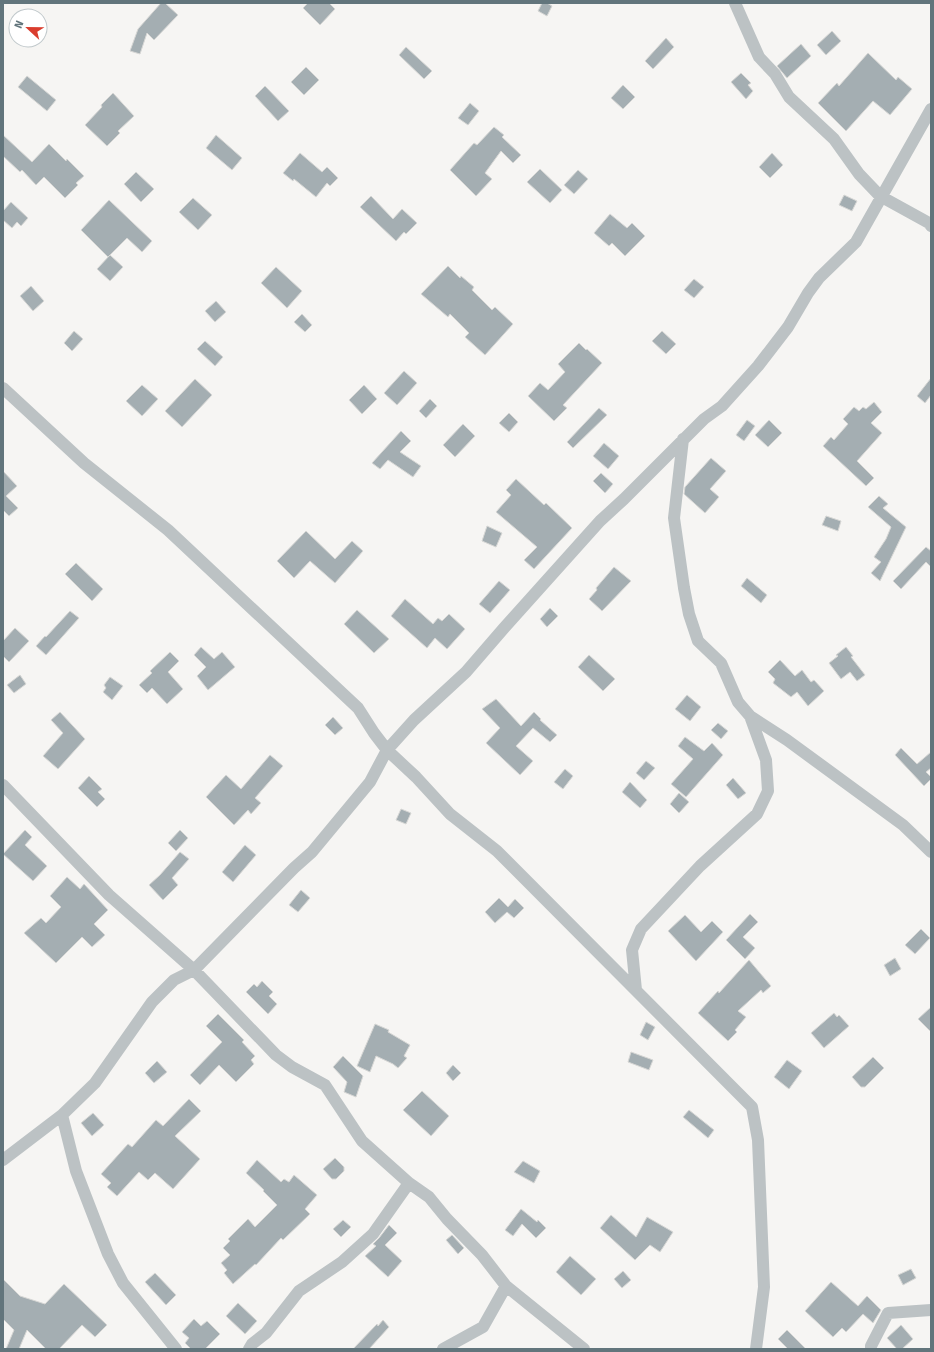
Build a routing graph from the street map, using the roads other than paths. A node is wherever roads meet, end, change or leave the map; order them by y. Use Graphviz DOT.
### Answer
graph roads {
  1 [pos="735,3"];
  2 [pos="931,109"];
  3 [pos="880,196"];
  4 [pos="931,226"];
  5 [pos="3,388"];
  6 [pos="683,439"];
  7 [pos="750,716"];
  8 [pos="387,750"];
  9 [pos="3,785"];
  10 [pos="931,852"];
  11 [pos="194,970"];
  12 [pos="636,990"];
  13 [pos="62,1115"];
  14 [pos="3,1160"];
  15 [pos="409,1183"];
  16 [pos="506,1286"];
  17 [pos="931,1310"];
  18 [pos="176,1349"];
  19 [pos="249,1349"];
  20 [pos="443,1349"];
  21 [pos="584,1349"];
  22 [pos="756,1349"];
  23 [pos="870,1349"];
  1 -- 3 [label="street"];
  2 -- 3 [label="street"];
  3 -- 4 [label="street"];
  3 -- 6 [label="street"];
  5 -- 8 [label="street"];
  6 -- 7 [label="street"];
  6 -- 8 [label="street"];
  7 -- 10 [label="street"];
  7 -- 12 [label="street"];
  8 -- 11 [label="street"];
  8 -- 12 [label="street"];
  9 -- 11 [label="street"];
  11 -- 13 [label="street"];
  11 -- 15 [label="street"];
  12 -- 22 [label="street"];
  13 -- 14 [label="street"];
  13 -- 18 [label="street"];
  15 -- 16 [label="street"];
  15 -- 19 [label="street"];
  16 -- 20 [label="street"];
  16 -- 21 [label="street"];
  17 -- 23 [label="street"];
}
